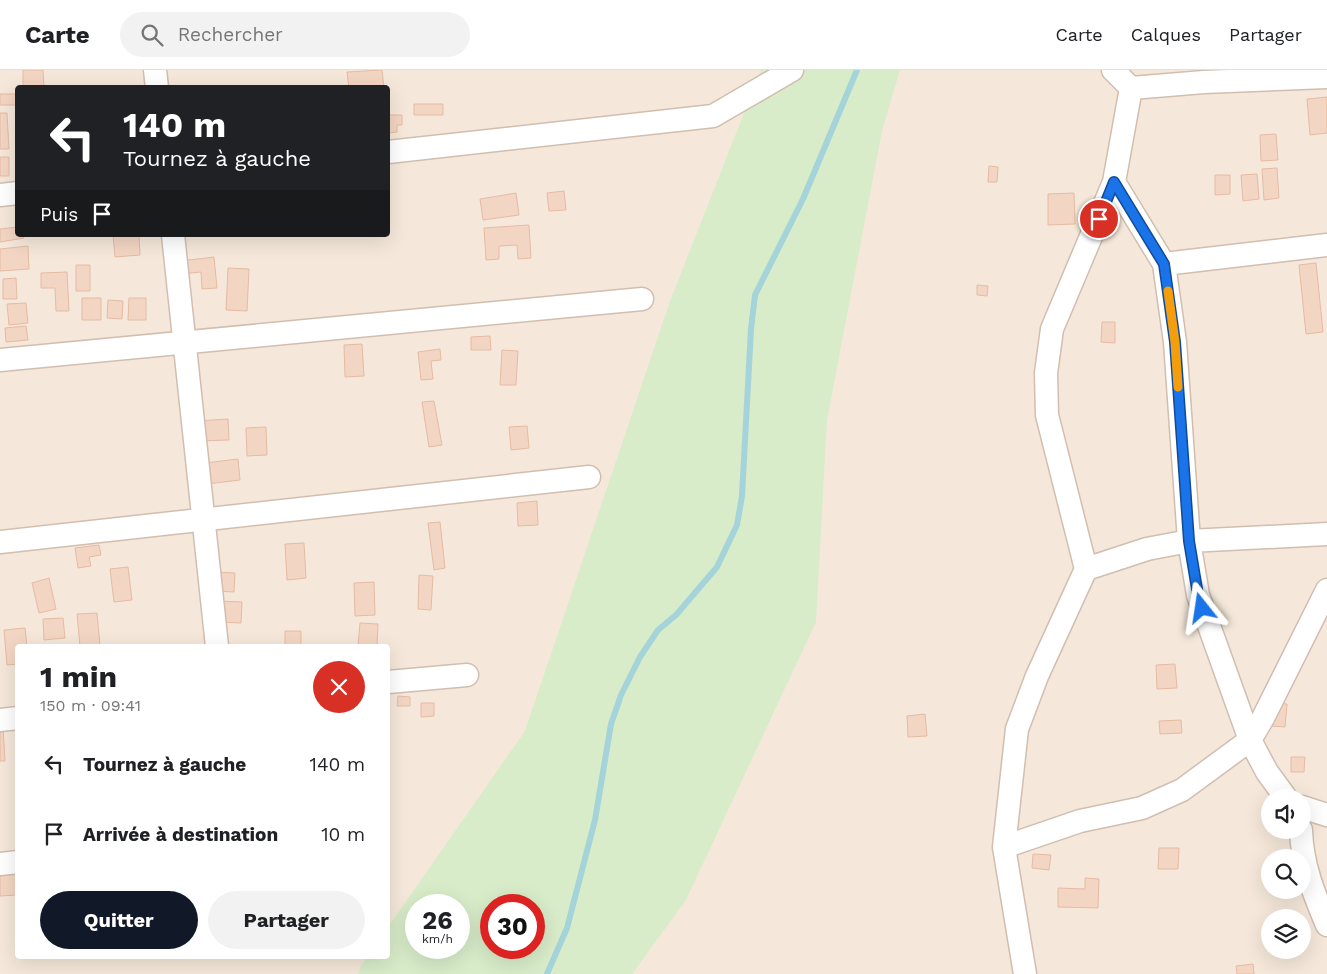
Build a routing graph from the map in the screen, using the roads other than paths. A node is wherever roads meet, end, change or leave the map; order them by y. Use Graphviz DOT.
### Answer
graph roads {
  1 [pos="155,70"];
  2 [pos="792,70"];
  3 [pos="1113,70"];
  4 [pos="1327,77"];
  5 [pos="157,85"];
  6 [pos="1131,88"];
  7 [pos="390,152"];
  8 [pos="1114,182"];
  9 [pos="15,193"];
  10 [pos="0,195"];
  11 [pos="173,237"];
  12 [pos="1327,245"];
  13 [pos="1164,264"];
  14 [pos="642,299"];
  15 [pos="184,342"];
  16 [pos="0,360"];
  17 [pos="590,476"];
  18 [pos="203,519"];
  19 [pos="1327,534"];
  20 [pos="1189,541"];
  21 [pos="0,542"];
  22 [pos="1086,569"];
  23 [pos="1326,593"];
  24 [pos="217,644"];
  25 [pos="466,675"];
  26 [pos="390,682"];
  27 [pos="15,718"];
  28 [pos="0,720"];
  29 [pos="1250,740"];
  30 [pos="1279,789"];
  31 [pos="1311,811"];
  32 [pos="1327,815"];
  33 [pos="1303,839"];
  34 [pos="1004,847"];
  35 [pos="15,862"];
  36 [pos="0,864"];
  37 [pos="1327,925"];
  38 [pos="1025,974"];
  1 -- 5 [label="street"];
  2 -- 7 [label="street"];
  3 -- 6 [label="street"];
  4 -- 6 [label="street"];
  6 -- 8 [label="street"];
  8 -- 13 [label="street"];
  8 -- 22 [label="street"];
  9 -- 10 [label="street"];
  11 -- 15 [label="street"];
  12 -- 13 [label="street"];
  13 -- 20 [label="street"];
  14 -- 15 [label="street"];
  15 -- 16 [label="street"];
  15 -- 18 [label="street"];
  17 -- 18 [label="street"];
  18 -- 21 [label="street"];
  18 -- 24 [label="street"];
  19 -- 20 [label="street"];
  20 -- 22 [label="street"];
  20 -- 29 [label="street"];
  22 -- 34 [label="street"];
  23 -- 29 [label="street"];
  25 -- 26 [label="street"];
  27 -- 28 [label="street"];
  29 -- 30 [label="street"];
  29 -- 34 [label="street"];
  31 -- 32 [label="street"];
  33 -- 37 [label="street"];
  34 -- 38 [label="street"];
  35 -- 36 [label="street"];
}
